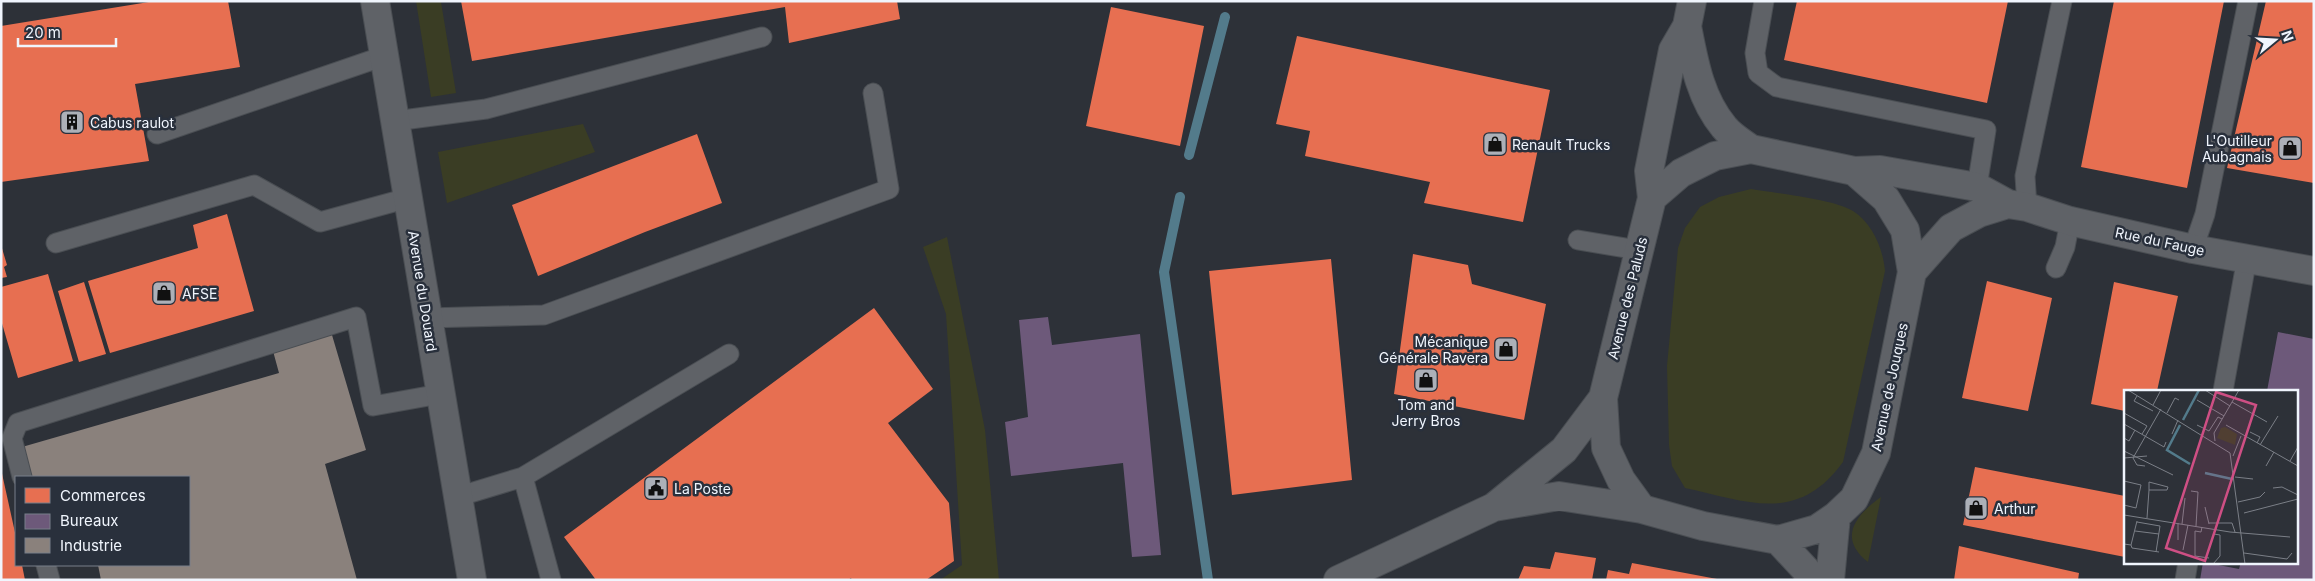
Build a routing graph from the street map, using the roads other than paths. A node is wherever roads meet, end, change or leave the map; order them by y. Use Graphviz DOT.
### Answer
graph roads {
  1 [pos="375,1"];
  2 [pos="1764,1"];
  3 [pos="2062,1"];
  4 [pos="2248,1"];
  5 [pos="1689,14"];
  6 [pos="762,37"];
  7 [pos="384,56"];
  8 [pos="873,92"];
  9 [pos="394,121"];
  10 [pos="157,134"];
  11 [pos="1752,149"];
  12 [pos="1854,171"];
  13 [pos="1977,186"];
  14 [pos="408,198"];
  15 [pos="1652,198"];
  16 [pos="2018,206"];
  17 [pos="2070,221"];
  18 [pos="1578,240"];
  19 [pos="56,243"];
  20 [pos="2193,249"];
  21 [pos="1638,250"];
  22 [pos="2247,258"];
  23 [pos="2056,268"];
  24 [pos="2314,271"];
  25 [pos="1912,272"];
  26 [pos="427,318"];
  27 [pos="729,354"];
  28 [pos="2223,390"];
  29 [pos="440,394"];
  30 [pos="1603,398"];
  31 [pos="22,476"];
  32 [pos="523,477"];
  33 [pos="457,497"];
  34 [pos="1494,506"];
  35 [pos="1642,510"];
  36 [pos="1836,516"];
  37 [pos="1778,540"];
  38 [pos="2188,564"];
  39 [pos="46,566"];
  40 [pos="469,579"];
  41 [pos="50,580"];
  42 [pos="551,580"];
  43 [pos="1338,580"];
  44 [pos="1811,580"];
  45 [pos="1830,580"];
  46 [pos="2185,580"];
  1 -- 7 [label="street, Avenue du Douard"];
  2 -- 13 [label="lane"];
  3 -- 16 [label="lane"];
  4 -- 20 [label="lane"];
  5 -- 11 [label="street, Avenue des Paluds"];
  5 -- 15 [label="street, Avenue des Paluds"];
  6 -- 9 [label="lane"];
  7 -- 9 [label="street, Avenue du Douard"];
  7 -- 10 [label="lane"];
  8 -- 26 [label="lane"];
  9 -- 14 [label="street, Avenue du Douard"];
  11 -- 12 [label="street, Avenue des Paluds"];
  11 -- 15 [label="street, Avenue des Paluds"];
  12 -- 13 [label="street, Rue du Fauge"];
  12 -- 25 [label="street, Avenue des Paluds"];
  13 -- 16 [label="street, Rue du Fauge"];
  14 -- 19 [label="lane"];
  14 -- 26 [label="street, Avenue du Douard"];
  15 -- 21 [label="street, Avenue des Paluds"];
  16 -- 17 [label="street, Rue du Fauge"];
  16 -- 25 [label="street"];
  17 -- 20 [label="street, Rue du Fauge"];
  17 -- 23 [label="lane"];
  18 -- 21 [label="lane"];
  20 -- 22 [label="street, Rue du Fauge"];
  21 -- 30 [label="street, Avenue des Paluds"];
  22 -- 24 [label="street, Rue du Fauge"];
  22 -- 28 [label="lane"];
  25 -- 36 [label="street, Avenue de Jouques"];
  26 -- 29 [label="street, Avenue du Douard"];
  27 -- 32 [label="lane"];
  29 -- 31 [label="lane"];
  29 -- 33 [label="street, Avenue du Douard"];
  30 -- 34 [label="street, Avenue des Paluds"];
  30 -- 35 [label="street, Avenue des Paluds"];
  32 -- 33 [label="lane"];
  32 -- 42 [label="lane"];
  33 -- 40 [label="street, Avenue du Douard"];
  34 -- 35 [label="street, Avenue des Paluds"];
  34 -- 43 [label="street, Avenue des Paluds"];
  35 -- 37 [label="street, Avenue des Paluds"];
  36 -- 37 [label="street, Avenue des Paluds"];
  36 -- 45 [label="street"];
  37 -- 44 [label="street"];
  38 -- 46 [label="lane"];
  39 -- 41 [label="lane"];
}
